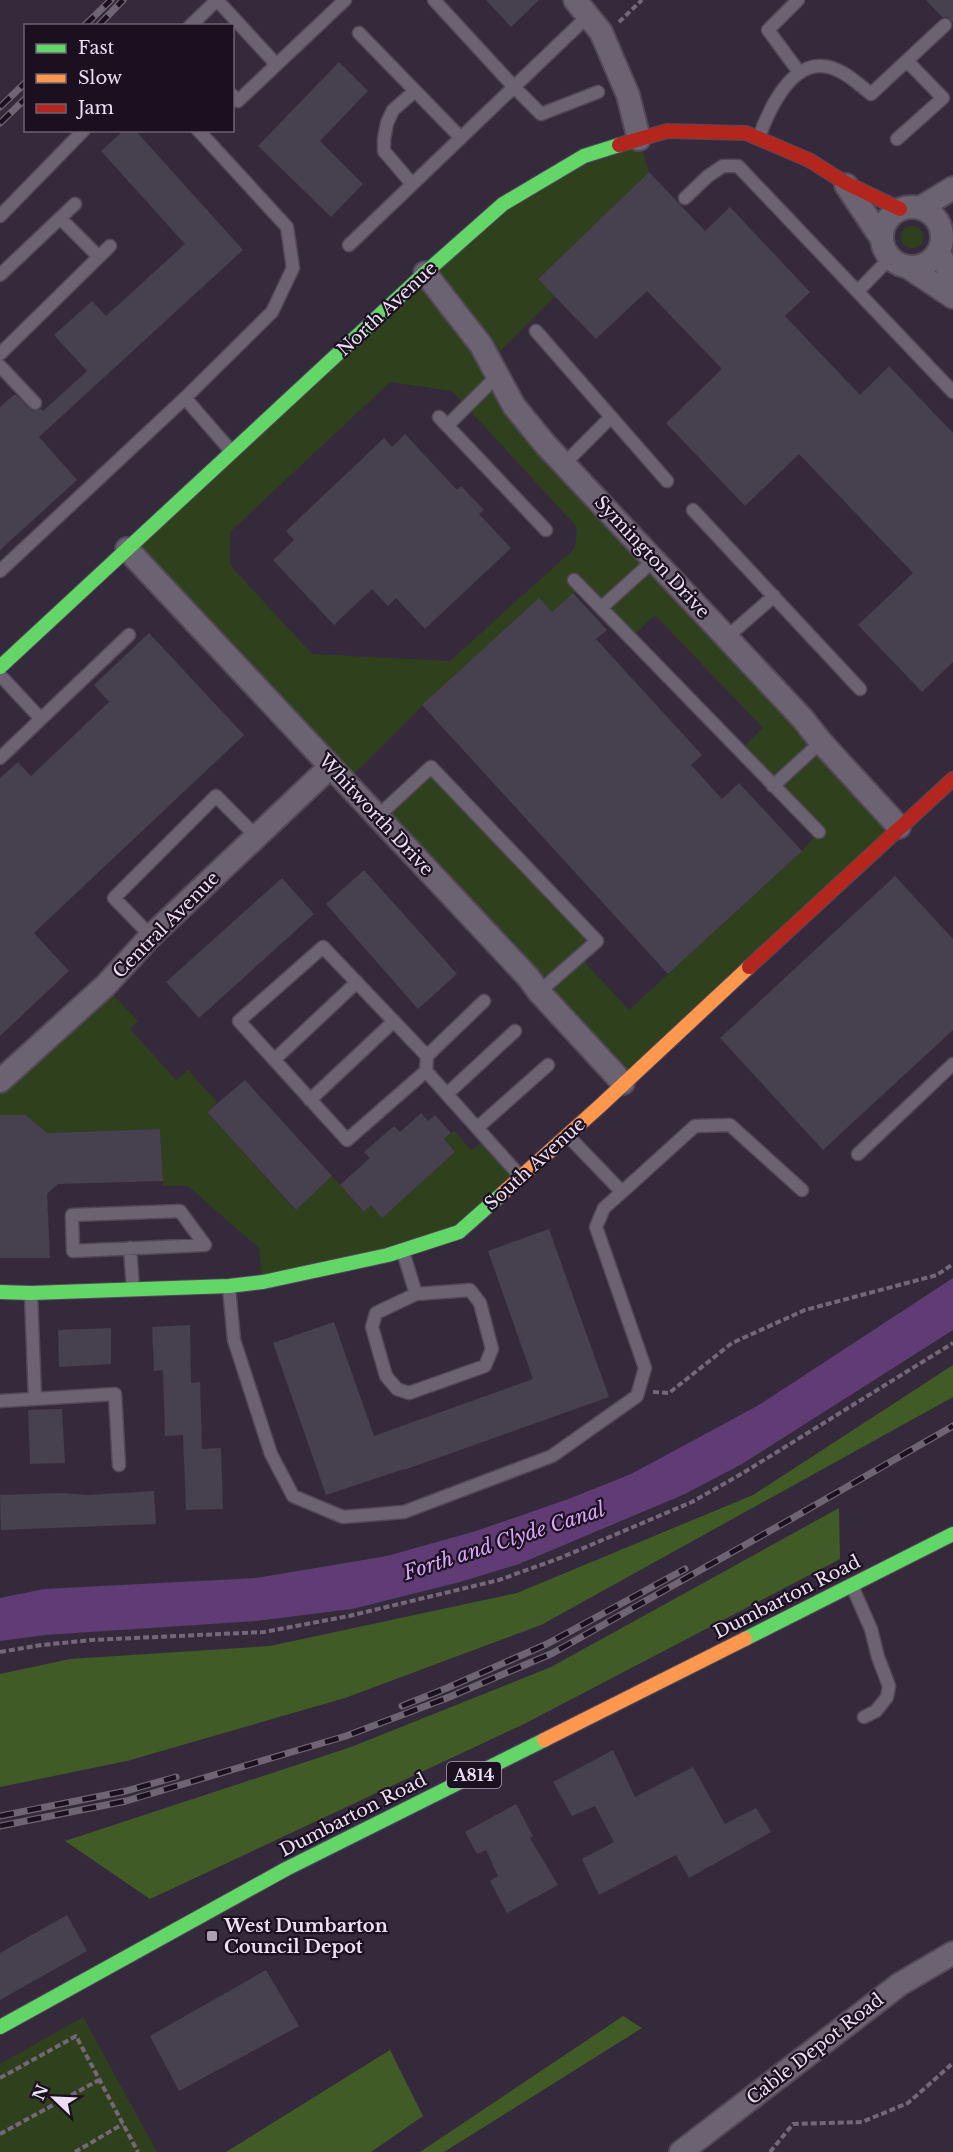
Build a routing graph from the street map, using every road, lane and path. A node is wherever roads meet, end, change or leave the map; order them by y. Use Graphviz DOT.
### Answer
graph roads {
  1 [pos="345,0"];
  2 [pos="434,0"];
  3 [pos="642,0"];
  4 [pos="798,0"];
  5 [pos="581,8"];
  6 [pos="192,24"];
  7 [pos="945,25"];
  8 [pos="359,33"];
  9 [pos="603,37"];
  10 [pos="907,61"];
  11 [pos="276,64"];
  12 [pos="799,72"];
  13 [pos="514,87"];
  14 [pos="415,91"];
  15 [pos="598,92"];
  16 [pos="234,97"];
  17 [pos="82,132"];
  18 [pos="200,132"];
  19 [pos="461,138"];
  20 [pos="758,138"];
  21 [pos="897,139"];
  22 [pos="639,140"];
  23 [pos="844,182"];
  24 [pos="412,184"];
  25 [pos="953,188"];
  26 [pos="685,198"];
  27 [pos="75,204"];
  28 [pos="910,209"];
  29 [pos="0,216"];
  30 [pos="60,218"];
  31 [pos="947,219"];
  32 [pos="350,244"];
  33 [pos="110,246"];
  34 [pos="938,252"];
  35 [pos="894,254"];
  36 [pos="99,257"];
  37 [pos="424,273"];
  38 [pos="0,274"];
  39 [pos="953,278"];
  40 [pos="858,291"];
  41 [pos="953,297"];
  42 [pos="536,331"];
  43 [pos="0,354"];
  44 [pos="0,366"];
  45 [pos="497,376"];
  46 [pos="953,392"];
  47 [pos="184,398"];
  48 [pos="35,403"];
  49 [pos="611,417"];
  50 [pos="232,452"];
  51 [pos="564,464"];
  52 [pos="668,481"];
  53 [pos="693,510"];
  54 [pos="546,530"];
  55 [pos="128,549"];
  56 [pos="654,560"];
  57 [pos="0,571"];
  58 [pos="574,580"];
  59 [pos="774,596"];
  60 [pos="601,608"];
  61 [pos="129,635"];
  62 [pos="727,637"];
  63 [pos="0,667"];
  64 [pos="0,675"];
  65 [pos="860,689"];
  66 [pos="41,719"];
  67 [pos="821,742"];
  68 [pos="0,758"];
  69 [pos="330,767"];
  70 [pos="953,779"];
  71 [pos="773,786"];
  72 [pos="377,817"];
  73 [pos="898,827"];
  74 [pos="819,832"];
  75 [pos="256,837"];
  76 [pos="151,936"];
  77 [pos="357,982"];
  78 [pos="539,992"];
  79 [pos="484,1000"];
  80 [pos="394,1021"];
  81 [pos="515,1031"];
  82 [pos="427,1056"];
  83 [pos="274,1060"];
  84 [pos="953,1064"];
  85 [pos="548,1065"];
  86 [pos="426,1071"];
  87 [pos="0,1081"];
  88 [pos="623,1083"];
  89 [pos="447,1094"];
  90 [pos="310,1100"];
  91 [pos="477,1128"];
  92 [pos="567,1136"];
  93 [pos="858,1154"];
  94 [pos="521,1177"];
  95 [pos="802,1190"];
  96 [pos="622,1192"];
  97 [pos="130,1248"];
  98 [pos="402,1251"];
  99 [pos="953,1264"];
  100 [pos="229,1286"];
  101 [pos="133,1288"];
  102 [pos="0,1292"];
  103 [pos="31,1293"];
  104 [pos="416,1294"];
  105 [pos="953,1343"];
  106 [pos="638,1392"];
  107 [pos="34,1399"];
  108 [pos="0,1401"];
  109 [pos="119,1465"];
  110 [pos="953,1534"];
  111 [pos="851,1585"];
  112 [pos="0,1652"];
  113 [pos="864,1717"];
  114 [pos="953,1953"];
  115 [pos="0,2027"];
  116 [pos="953,2063"];
  117 [pos="0,2078"];
  118 [pos="99,2080"];
  119 [pos="123,2124"];
  120 [pos="0,2134"];
  121 [pos="75,2152"];
  122 [pos="138,2152"];
  123 [pos="681,2152"];
  124 [pos="770,2152"];
  1 -- 11 [label="lane"];
  2 -- 13 [label="lane"];
  3 -- 9 [label="path"];
  4 -- 12 [label="lane"];
  5 -- 9 [label="street"];
  5 -- 13 [label="lane"];
  6 -- 11 [label="lane"];
  7 -- 10 [label="lane"];
  8 -- 14 [label="lane"];
  9 -- 22 [label="street"];
  10 -- 12 [label="lane"];
  10 -- 21 [label="lane"];
  11 -- 16 [label="lane"];
  12 -- 20 [label="lane"];
  13 -- 15 [label="lane"];
  13 -- 19 [label="lane"];
  14 -- 19 [label="lane"];
  14 -- 24 [label="lane"];
  17 -- 29 [label="lane"];
  18 -- 47 [label="lane"];
  19 -- 24 [label="lane"];
  20 -- 22 [label="street, North Avenue"];
  20 -- 23 [label="street, North Avenue"];
  22 -- 37 [label="street, North Avenue"];
  23 -- 28 [label="street, North Avenue"];
  23 -- 35 [label="street, North Avenue"];
  24 -- 32 [label="lane"];
  25 -- 28 [label="street"];
  26 -- 40 [label="lane"];
  27 -- 30 [label="lane"];
  28 -- 31 [label="street"];
  28 -- 35 [label="street"];
  30 -- 36 [label="lane"];
  30 -- 38 [label="lane"];
  31 -- 34 [label="street"];
  33 -- 36 [label="lane"];
  34 -- 35 [label="street"];
  34 -- 39 [label="street"];
  35 -- 40 [label="lane"];
  35 -- 41 [label="street"];
  36 -- 43 [label="lane"];
  37 -- 45 [label="street, Symington Drive"];
  37 -- 50 [label="street, North Avenue"];
  40 -- 46 [label="lane"];
  42 -- 49 [label="lane"];
  44 -- 48 [label="lane"];
  45 -- 51 [label="street, Symington Drive"];
  45 -- 54 [label="lane"];
  47 -- 50 [label="lane"];
  47 -- 57 [label="lane"];
  49 -- 51 [label="lane"];
  49 -- 52 [label="lane"];
  50 -- 55 [label="street, North Avenue"];
  51 -- 56 [label="street, Symington Drive"];
  53 -- 59 [label="lane"];
  55 -- 63 [label="street, North Avenue"];
  55 -- 69 [label="street, Whitworth Drive"];
  56 -- 60 [label="lane"];
  56 -- 62 [label="street, Symington Drive"];
  58 -- 60 [label="lane"];
  59 -- 62 [label="lane"];
  59 -- 65 [label="lane"];
  60 -- 71 [label="lane"];
  61 -- 66 [label="lane"];
  62 -- 67 [label="street, Symington Drive"];
  64 -- 66 [label="lane"];
  66 -- 68 [label="lane"];
  67 -- 71 [label="lane"];
  67 -- 73 [label="street, Symington Drive"];
  69 -- 72 [label="street, Whitworth Drive"];
  69 -- 75 [label="street, Central Avenue"];
  70 -- 73 [label="street, South Avenue"];
  71 -- 74 [label="lane"];
  72 -- 78 [label="street, Whitworth Drive"];
  72 -- 78 [label="lane"];
  73 -- 88 [label="street, South Avenue"];
  75 -- 76 [label="street, Central Avenue"];
  75 -- 76 [label="lane"];
  76 -- 87 [label="street, Central Avenue"];
  77 -- 80 [label="lane"];
  77 -- 83 [label="lane"];
  77 -- 83 [label="lane"];
  78 -- 88 [label="street, Whitworth Drive"];
  79 -- 82 [label="lane"];
  80 -- 82 [label="lane"];
  80 -- 90 [label="lane"];
  81 -- 89 [label="lane"];
  82 -- 86 [label="lane"];
  83 -- 90 [label="lane"];
  84 -- 93 [label="lane"];
  85 -- 91 [label="lane"];
  86 -- 89 [label="lane"];
  86 -- 90 [label="lane"];
  88 -- 92 [label="street, South Avenue"];
  89 -- 91 [label="lane"];
  91 -- 94 [label="lane"];
  92 -- 94 [label="street, South Avenue"];
  92 -- 96 [label="lane"];
  94 -- 98 [label="street, South Avenue"];
  95 -- 96 [label="lane"];
  96 -- 106 [label="lane"];
  97 -- 97 [label="lane"];
  97 -- 101 [label="lane"];
  98 -- 100 [label="street, South Avenue"];
  98 -- 104 [label="lane"];
  99 -- 106 [label="path"];
  100 -- 101 [label="street, South Avenue"];
  100 -- 106 [label="lane"];
  101 -- 103 [label="street, South Avenue"];
  102 -- 103 [label="street, South Avenue"];
  103 -- 107 [label="lane"];
  104 -- 104 [label="lane"];
  105 -- 112 [label="path"];
  107 -- 108 [label="lane"];
  107 -- 109 [label="lane"];
  110 -- 111 [label="street, Dumbarton Road / A814"];
  111 -- 113 [label="lane"];
  111 -- 115 [label="street, Dumbarton Road / A814"];
  114 -- 123 [label="street, Cable Depot Road"];
  116 -- 124 [label="path"];
  117 -- 118 [label="path"];
  118 -- 119 [label="path"];
  118 -- 120 [label="path"];
  119 -- 121 [label="path"];
  119 -- 122 [label="path"];
}
